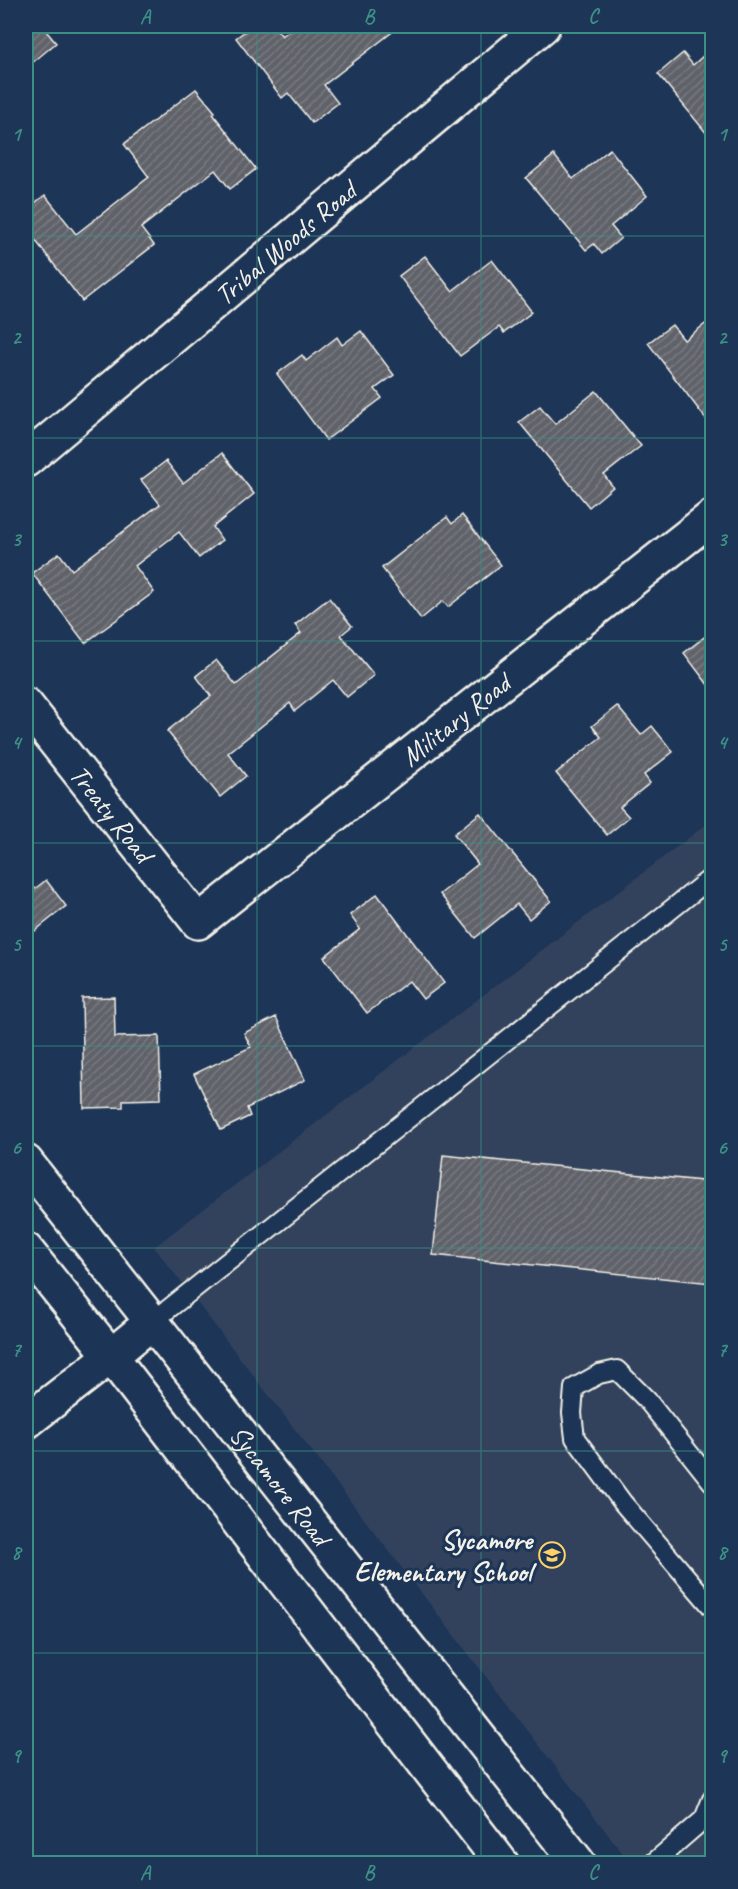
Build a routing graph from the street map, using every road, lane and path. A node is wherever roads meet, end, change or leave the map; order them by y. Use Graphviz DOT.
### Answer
graph roads {
  1 [pos="543,26"];
  2 [pos="26,460"];
  3 [pos="712,517"];
  4 [pos="26,705"];
  5 [pos="712,878"];
  6 [pos="198,922"];
  7 [pos="26,1162"];
  8 [pos="26,1250"];
  9 [pos="152,1322"];
  10 [pos="111,1356"];
  11 [pos="26,1422"];
  12 [pos="712,1482"];
  13 [pos="712,1607"];
  14 [pos="712,1799"];
  15 [pos="502,1863"];
  16 [pos="579,1863"];
  17 [pos="652,1863"];
  1 -- 2 [label="street, Tribal Woods Road"];
  3 -- 6 [label="street, Military Road"];
  4 -- 6 [label="street, Treaty Road"];
  5 -- 9 [label="lane"];
  7 -- 9 [label="street, Sycamore Road"];
  8 -- 10 [label="street, Sycamore Road"];
  9 -- 10 [label="street"];
  9 -- 16 [label="street, Sycamore Road"];
  10 -- 11 [label="street"];
  10 -- 15 [label="street, Sycamore Road"];
  12 -- 13 [label="lane"];
  14 -- 17 [label="lane"];
}
